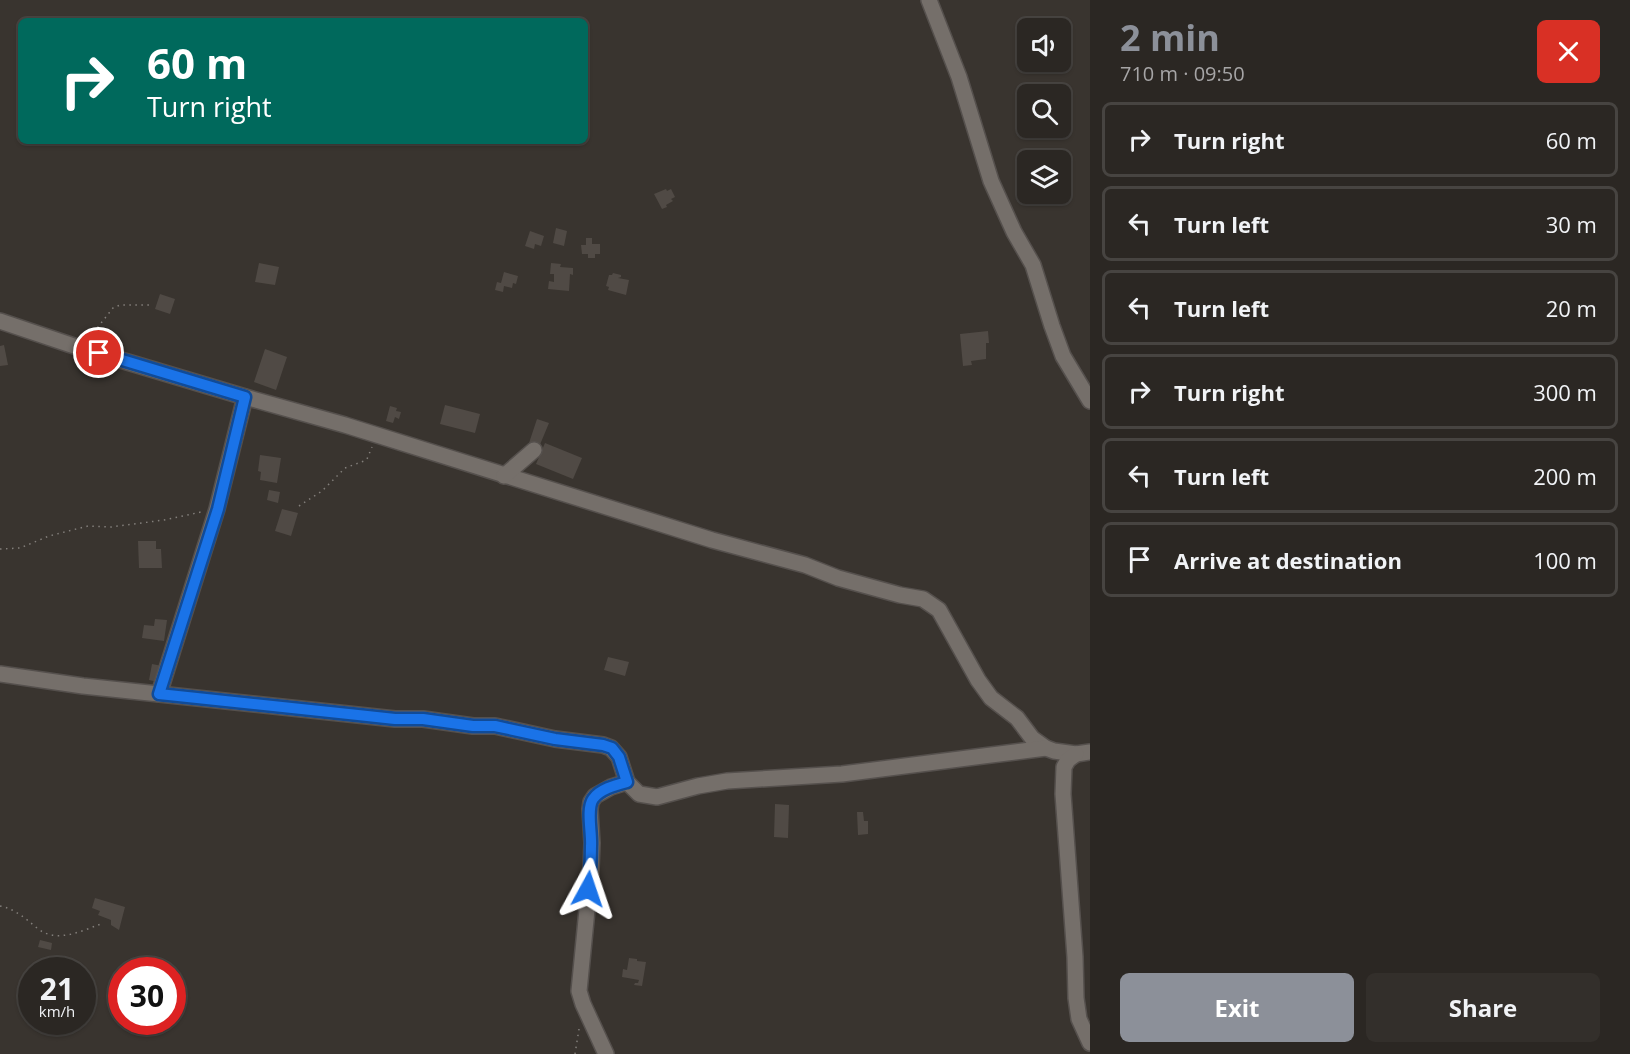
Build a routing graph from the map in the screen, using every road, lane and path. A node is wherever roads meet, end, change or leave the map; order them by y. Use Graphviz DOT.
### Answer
graph roads {
  1 [pos="929,0"];
  2 [pos="152,305"];
  3 [pos="0,321"];
  4 [pos="77,347"];
  5 [pos="245,397"];
  6 [pos="1090,401"];
  7 [pos="376,435"];
  8 [pos="534,450"];
  9 [pos="504,476"];
  10 [pos="299,506"];
  11 [pos="218,509"];
  12 [pos="0,549"];
  13 [pos="0,674"];
  14 [pos="159,694"];
  15 [pos="1046,748"];
  16 [pos="1083,753"];
  17 [pos="627,782"];
  18 [pos="0,906"];
  19 [pos="101,924"];
  20 [pos="580,1024"];
  21 [pos="1090,1043"];
  22 [pos="575,1054"];
  23 [pos="606,1054"];
  1 -- 6 [label="street"];
  2 -- 4 [label="path"];
  3 -- 4 [label="street"];
  4 -- 5 [label="street"];
  5 -- 7 [label="street"];
  5 -- 11 [label="street"];
  7 -- 9 [label="street"];
  7 -- 10 [label="path"];
  8 -- 9 [label="street"];
  9 -- 15 [label="street"];
  11 -- 12 [label="path"];
  11 -- 14 [label="street"];
  13 -- 14 [label="street"];
  14 -- 17 [label="street"];
  15 -- 16 [label="street"];
  15 -- 17 [label="street"];
  16 -- 21 [label="street"];
  17 -- 23 [label="street"];
  18 -- 19 [label="path"];
  20 -- 22 [label="path"];
}
